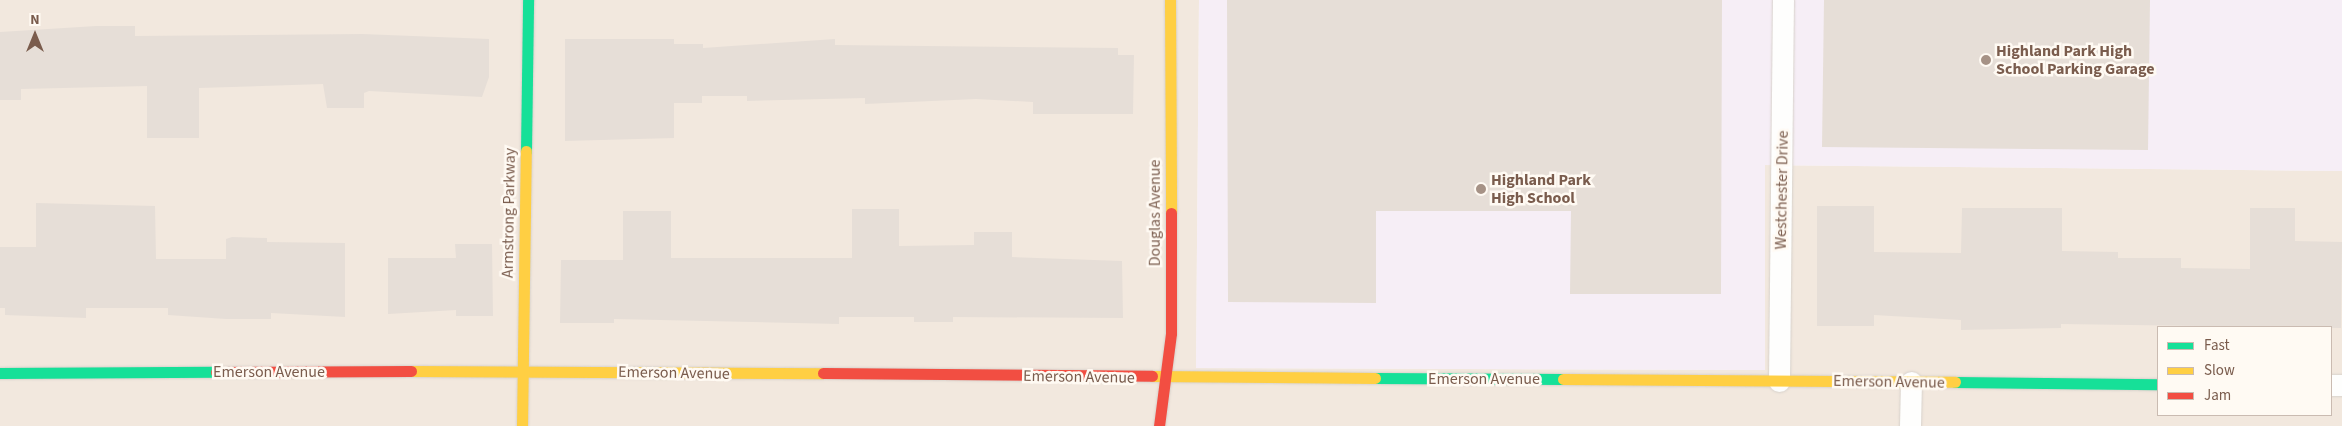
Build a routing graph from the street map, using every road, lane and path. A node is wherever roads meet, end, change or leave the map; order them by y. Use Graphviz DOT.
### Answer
graph roads {
  1 [pos="528,0"];
  2 [pos="1170,0"];
  3 [pos="1783,0"];
  4 [pos="523,371"];
  5 [pos="0,373"];
  6 [pos="1165,378"];
  7 [pos="1779,381"];
  8 [pos="1911,382"];
  9 [pos="2157,384"];
  10 [pos="522,426"];
  11 [pos="1159,426"];
  12 [pos="1910,426"];
  1 -- 4 [label="street, Armstrong Parkway"];
  2 -- 6 [label="street, Douglas Avenue"];
  3 -- 7 [label="street, Westchester Drive"];
  4 -- 5 [label="street, Emerson Avenue"];
  4 -- 6 [label="street, Emerson Avenue"];
  4 -- 10 [label="street, Armstrong Parkway"];
  6 -- 7 [label="street, Emerson Avenue"];
  6 -- 11 [label="street, Douglas Avenue"];
  7 -- 8 [label="street, Emerson Avenue"];
  8 -- 9 [label="street, Emerson Avenue"];
  8 -- 12 [label="street"];
}
